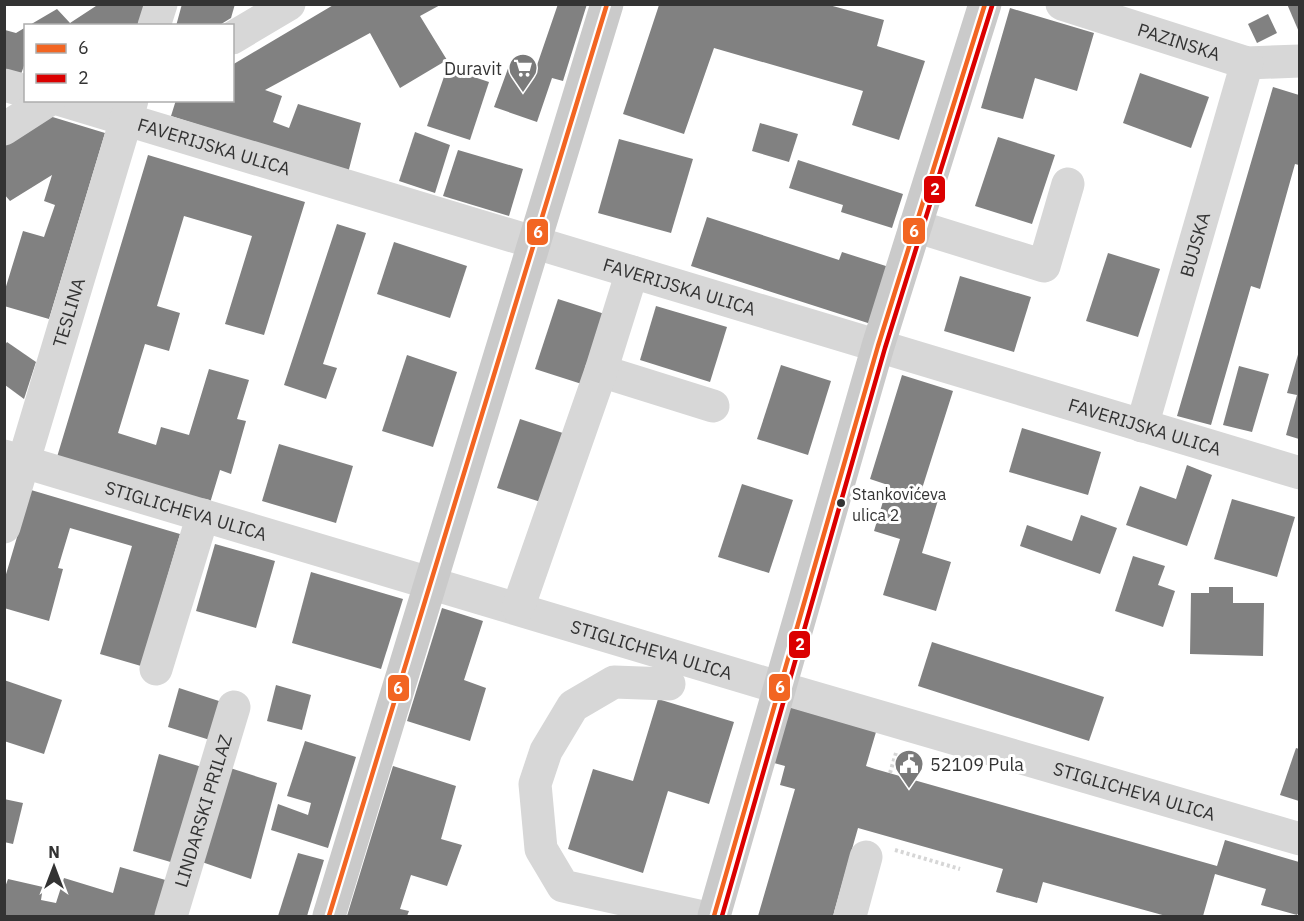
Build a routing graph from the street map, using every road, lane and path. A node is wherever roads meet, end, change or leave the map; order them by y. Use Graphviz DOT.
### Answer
graph roads {
  1 [pos="161,4"];
  2 [pos="289,4"];
  3 [pos="607,4"];
  4 [pos="985,4"];
  5 [pos="1062,4"];
  6 [pos="155,24"];
  7 [pos="234,37"];
  8 [pos="1299,61"];
  9 [pos="1247,63"];
  10 [pos="4,85"];
  11 [pos="24,90"];
  12 [pos="46,102"];
  13 [pos="75,102"];
  14 [pos="129,110"];
  15 [pos="4,129"];
  16 [pos="1068,184"];
  17 [pos="915,226"];
  18 [pos="535,242"];
  19 [pos="632,272"];
  20 [pos="878,346"];
  21 [pos="601,371"];
  22 [pos="713,406"];
  23 [pos="1142,426"];
  24 [pos="4,435"];
  25 [pos="14,459"];
  26 [pos="1299,473"];
  27 [pos="203,515"];
  28 [pos="4,527"];
  29 [pos="431,582"];
  30 [pos="518,608"];
  31 [pos="156,669"];
  32 [pos="669,684"];
  33 [pos="781,688"];
  34 [pos="234,707"];
  35 [pos="1299,839"];
  36 [pos="880,854"];
  37 [pos="960,868"];
  38 [pos="171,916"];
  39 [pos="329,916"];
  40 [pos="699,916"];
  41 [pos="714,916"];
  42 [pos="850,916"];
  1 -- 6 [label="street"];
  2 -- 7 [label="street"];
  3 -- 18 [label="main road"];
  4 -- 17 [label="main road"];
  5 -- 9 [label="street, PAZINSKA"];
  8 -- 9 [label="street, PAZINSKA"];
  9 -- 23 [label="street, BUJSKA"];
  10 -- 11 [label="street"];
  12 -- 15 [label="street"];
  13 -- 14 [label="street, FAVERIJSKA ULICA"];
  14 -- 18 [label="street, FAVERIJSKA ULICA"];
  14 -- 25 [label="street, TESLINA"];
  16 -- 17 [label="street"];
  17 -- 20 [label="main road"];
  18 -- 19 [label="street, FAVERIJSKA ULICA"];
  18 -- 29 [label="main road"];
  19 -- 20 [label="street, FAVERIJSKA ULICA"];
  19 -- 21 [label="street"];
  20 -- 23 [label="street, FAVERIJSKA ULICA"];
  20 -- 33 [label="main road"];
  21 -- 22 [label="street"];
  21 -- 30 [label="street"];
  23 -- 26 [label="street, FAVERIJSKA ULICA"];
  24 -- 25 [label="street"];
  25 -- 27 [label="street, STIGLICHEVA ULICA"];
  25 -- 28 [label="street, TESLINA"];
  27 -- 29 [label="street, STIGLICHEVA ULICA"];
  27 -- 31 [label="street"];
  29 -- 30 [label="street, STIGLICHEVA ULICA"];
  29 -- 39 [label="main road"];
  30 -- 33 [label="street, STIGLICHEVA ULICA"];
  32 -- 40 [label="street"];
  33 -- 35 [label="street, STIGLICHEVA ULICA"];
  33 -- 41 [label="main road"];
  34 -- 38 [label="street, LINDARSKI PRILAZ"];
  36 -- 37 [label="path"];
  36 -- 42 [label="street"];
}
